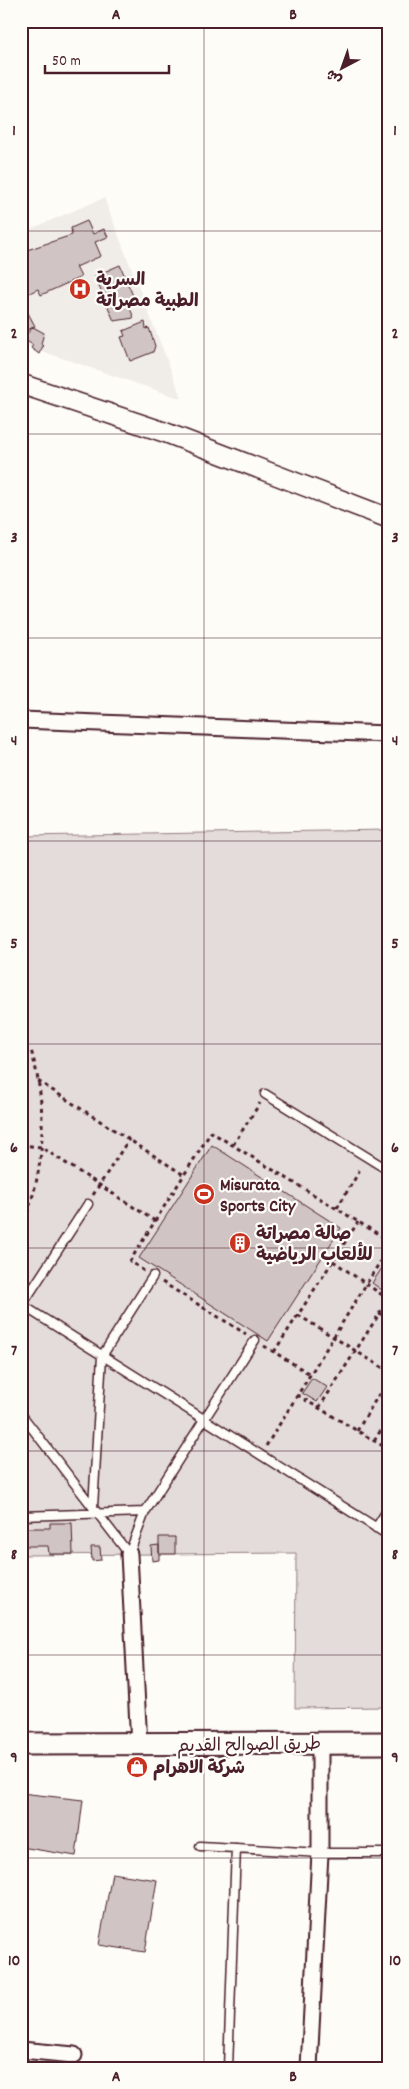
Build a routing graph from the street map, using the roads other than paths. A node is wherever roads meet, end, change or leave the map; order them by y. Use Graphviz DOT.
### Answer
graph roads {
  1 [pos="21,384"];
  2 [pos="388,518"];
  3 [pos="21,720"];
  4 [pos="388,734"];
  5 [pos="265,1094"];
  6 [pos="388,1170"];
  7 [pos="88,1204"];
  8 [pos="153,1276"];
  9 [pos="255,1340"];
  10 [pos="102,1356"];
  11 [pos="21,1414"];
  12 [pos="204,1420"];
  13 [pos="388,1509"];
  14 [pos="96,1510"];
  15 [pos="145,1512"];
  16 [pos="21,1516"];
  17 [pos="376,1528"];
  18 [pos="388,1535"];
  19 [pos="129,1554"];
  20 [pos="320,1743"];
  21 [pos="388,1743"];
  22 [pos="21,1744"];
  23 [pos="139,1745"];
  24 [pos="200,1846"];
  25 [pos="236,1848"];
  26 [pos="320,1853"];
  27 [pos="388,1853"];
  28 [pos="21,2050"];
  29 [pos="74,2055"];
  30 [pos="228,2068"];
  31 [pos="309,2068"];
  1 -- 2 [label="street"];
  3 -- 4 [label="street"];
  5 -- 6 [label="lane"];
  7 -- 10 [label="lane"];
  8 -- 10 [label="lane"];
  9 -- 12 [label="lane"];
  10 -- 12 [label="lane"];
  10 -- 14 [label="lane"];
  11 -- 14 [label="lane"];
  12 -- 15 [label="lane"];
  12 -- 17 [label="lane"];
  13 -- 17 [label="lane"];
  14 -- 15 [label="lane"];
  14 -- 16 [label="lane"];
  14 -- 19 [label="lane"];
  15 -- 19 [label="lane"];
  17 -- 18 [label="lane"];
  19 -- 23 [label="street"];
  20 -- 21 [label="main road, طريق الصوالح القديم"];
  20 -- 23 [label="main road, طريق الصوالح القديم"];
  20 -- 26 [label="street"];
  22 -- 23 [label="main road, طريق الصوالح القديم"];
  24 -- 25 [label="lane"];
  25 -- 26 [label="lane"];
  25 -- 30 [label="lane"];
  26 -- 27 [label="lane"];
  26 -- 31 [label="street"];
  28 -- 29 [label="street"];
}
